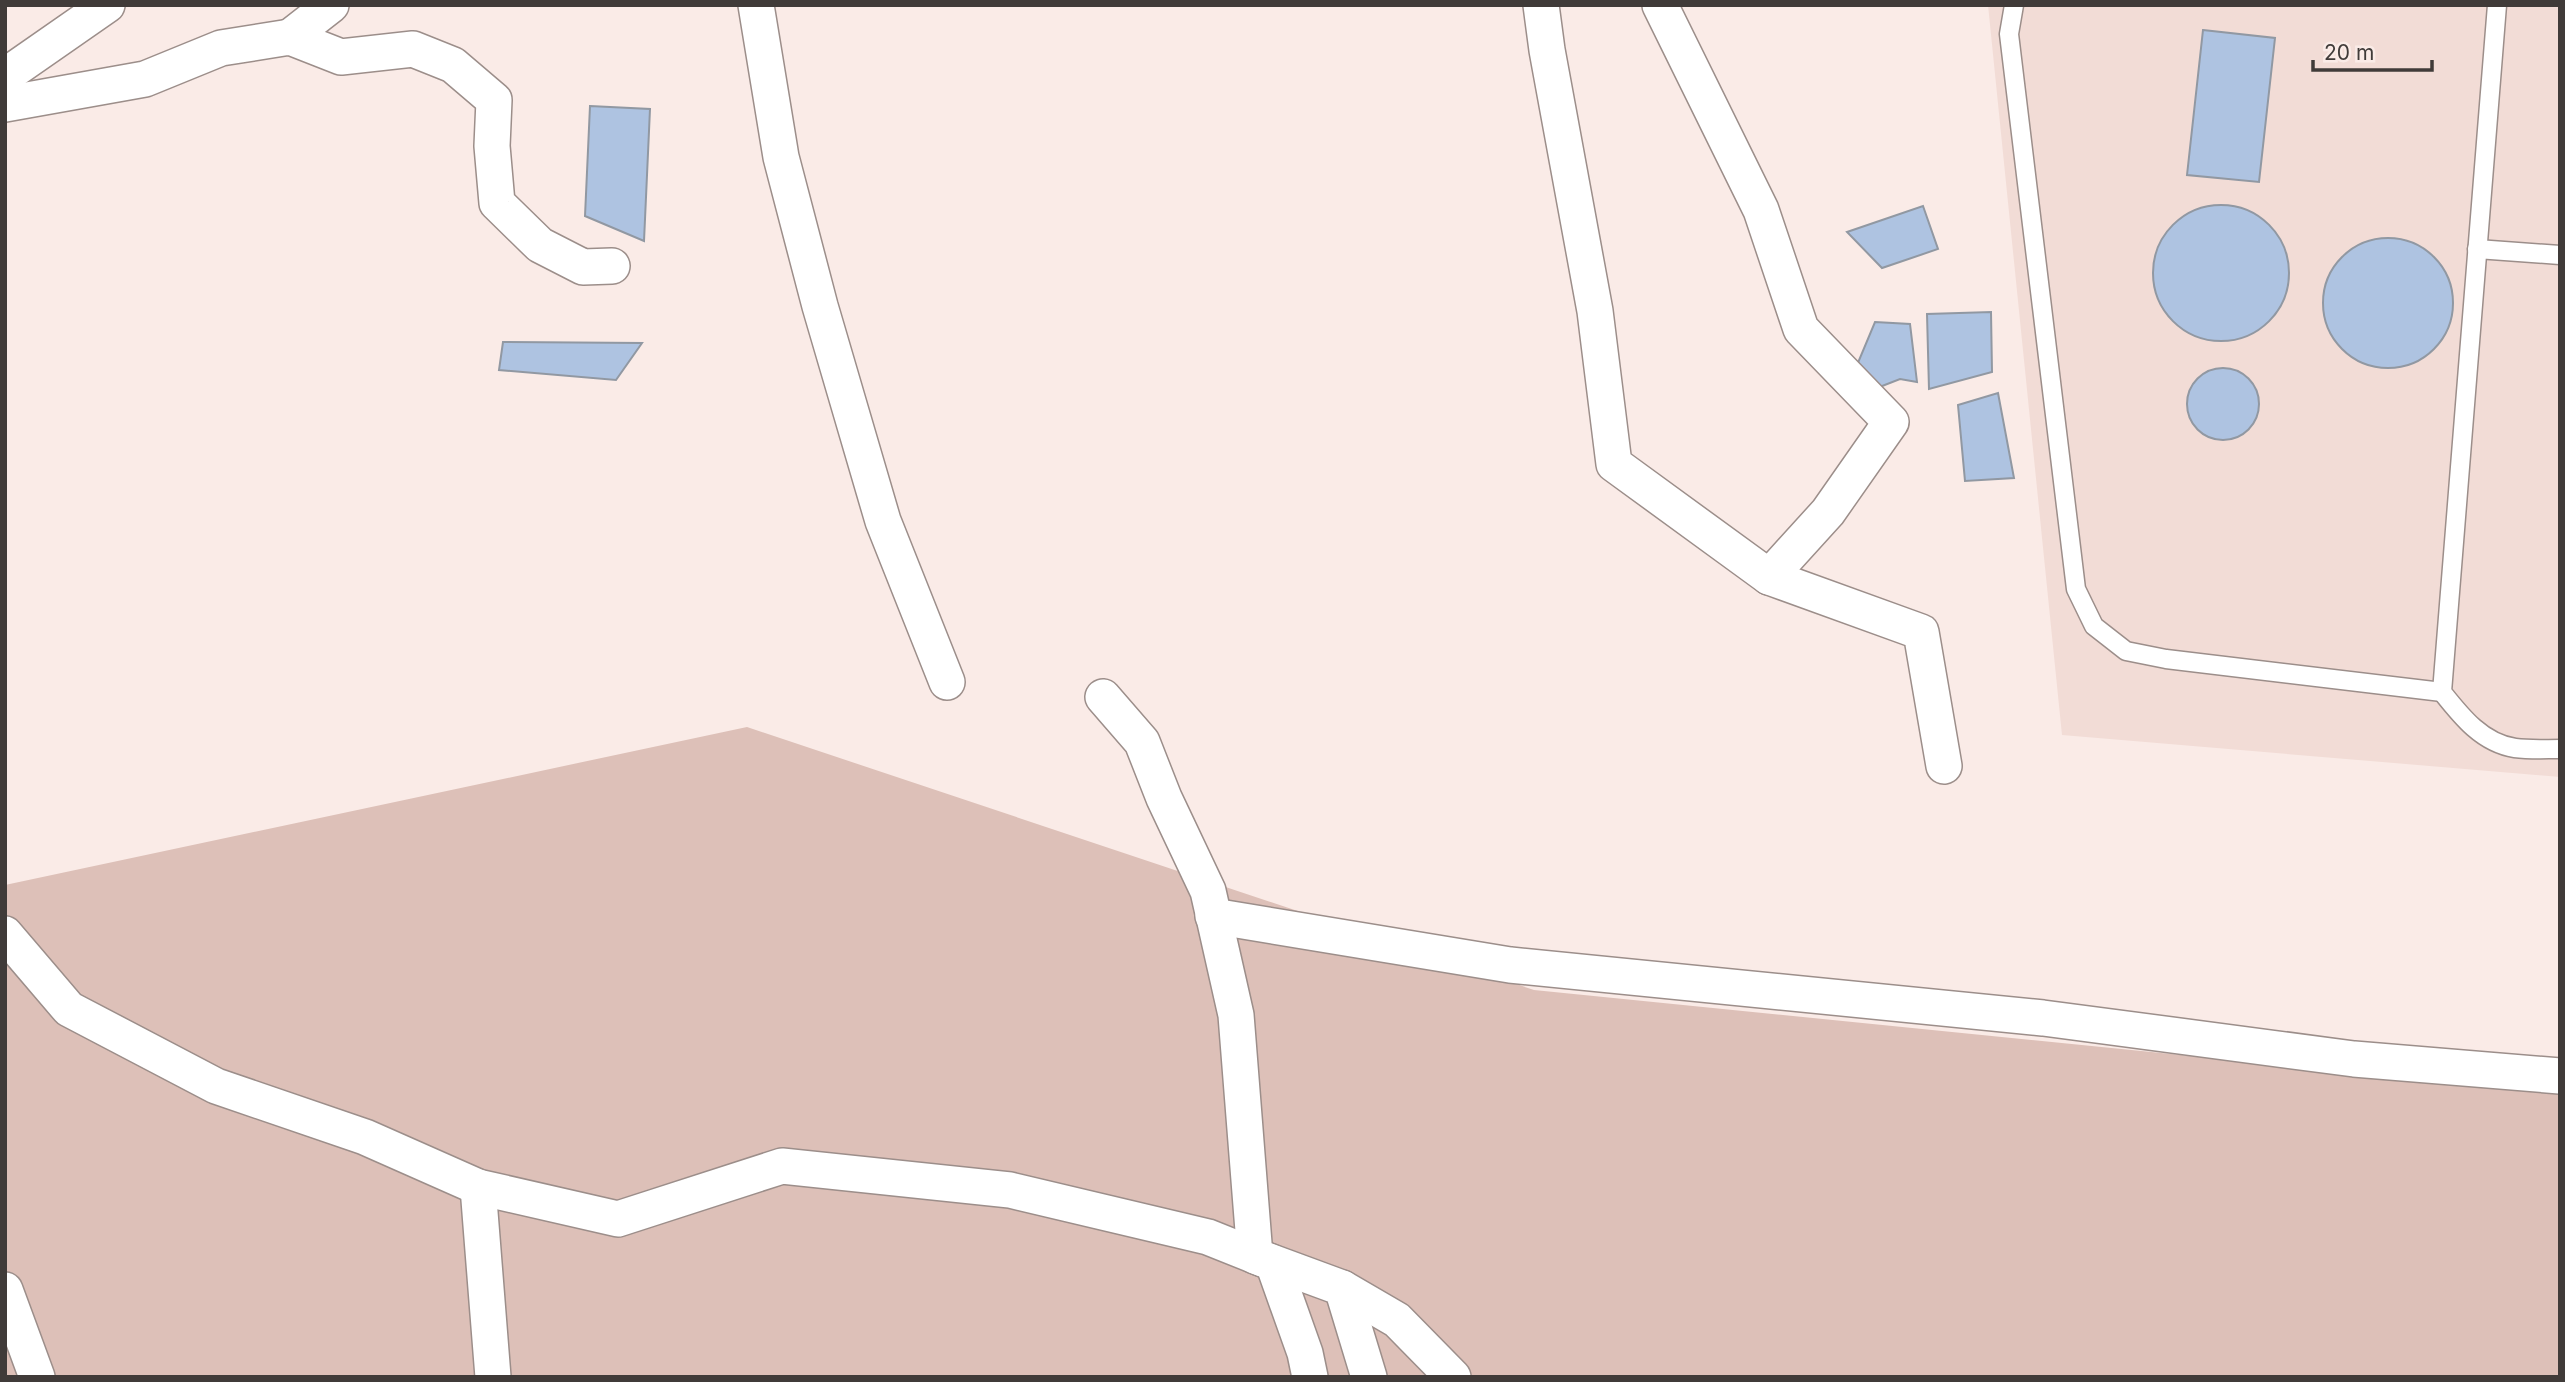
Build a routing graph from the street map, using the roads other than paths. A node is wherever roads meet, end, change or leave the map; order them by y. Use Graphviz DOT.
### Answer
graph roads {
  1 [pos="107,5"];
  2 [pos="331,5"];
  3 [pos="756,5"];
  4 [pos="1541,5"];
  5 [pos="1660,5"];
  6 [pos="2014,5"];
  7 [pos="2497,5"];
  8 [pos="290,37"];
  9 [pos="5,76"];
  10 [pos="5,104"];
  11 [pos="2477,248"];
  12 [pos="2560,255"];
  13 [pos="612,266"];
  14 [pos="1769,577"];
  15 [pos="947,682"];
  16 [pos="2442,692"];
  17 [pos="1103,697"];
  18 [pos="2560,749"];
  19 [pos="1944,766"];
  20 [pos="1213,916"];
  21 [pos="5,934"];
  22 [pos="2560,1076"];
  23 [pos="478,1187"];
  24 [pos="1255,1256"];
  25 [pos="1342,1288"];
  26 [pos="5,1290"];
  27 [pos="37,1377"];
  28 [pos="493,1377"];
  29 [pos="1310,1377"];
  30 [pos="1369,1377"];
  31 [pos="1453,1377"];
  1 -- 9 [label="street"];
  2 -- 8 [label="street"];
  3 -- 15 [label="street"];
  4 -- 14 [label="street"];
  5 -- 14 [label="street"];
  6 -- 16 [label="lane"];
  7 -- 11 [label="lane"];
  8 -- 10 [label="street"];
  8 -- 13 [label="street"];
  11 -- 12 [label="lane"];
  11 -- 16 [label="lane"];
  14 -- 19 [label="street"];
  16 -- 18 [label="lane"];
  17 -- 20 [label="street"];
  20 -- 22 [label="street"];
  20 -- 24 [label="street"];
  21 -- 23 [label="street"];
  23 -- 24 [label="street"];
  23 -- 28 [label="street"];
  24 -- 25 [label="street"];
  24 -- 29 [label="street"];
  25 -- 30 [label="street"];
  25 -- 31 [label="street"];
  26 -- 27 [label="street"];
}
